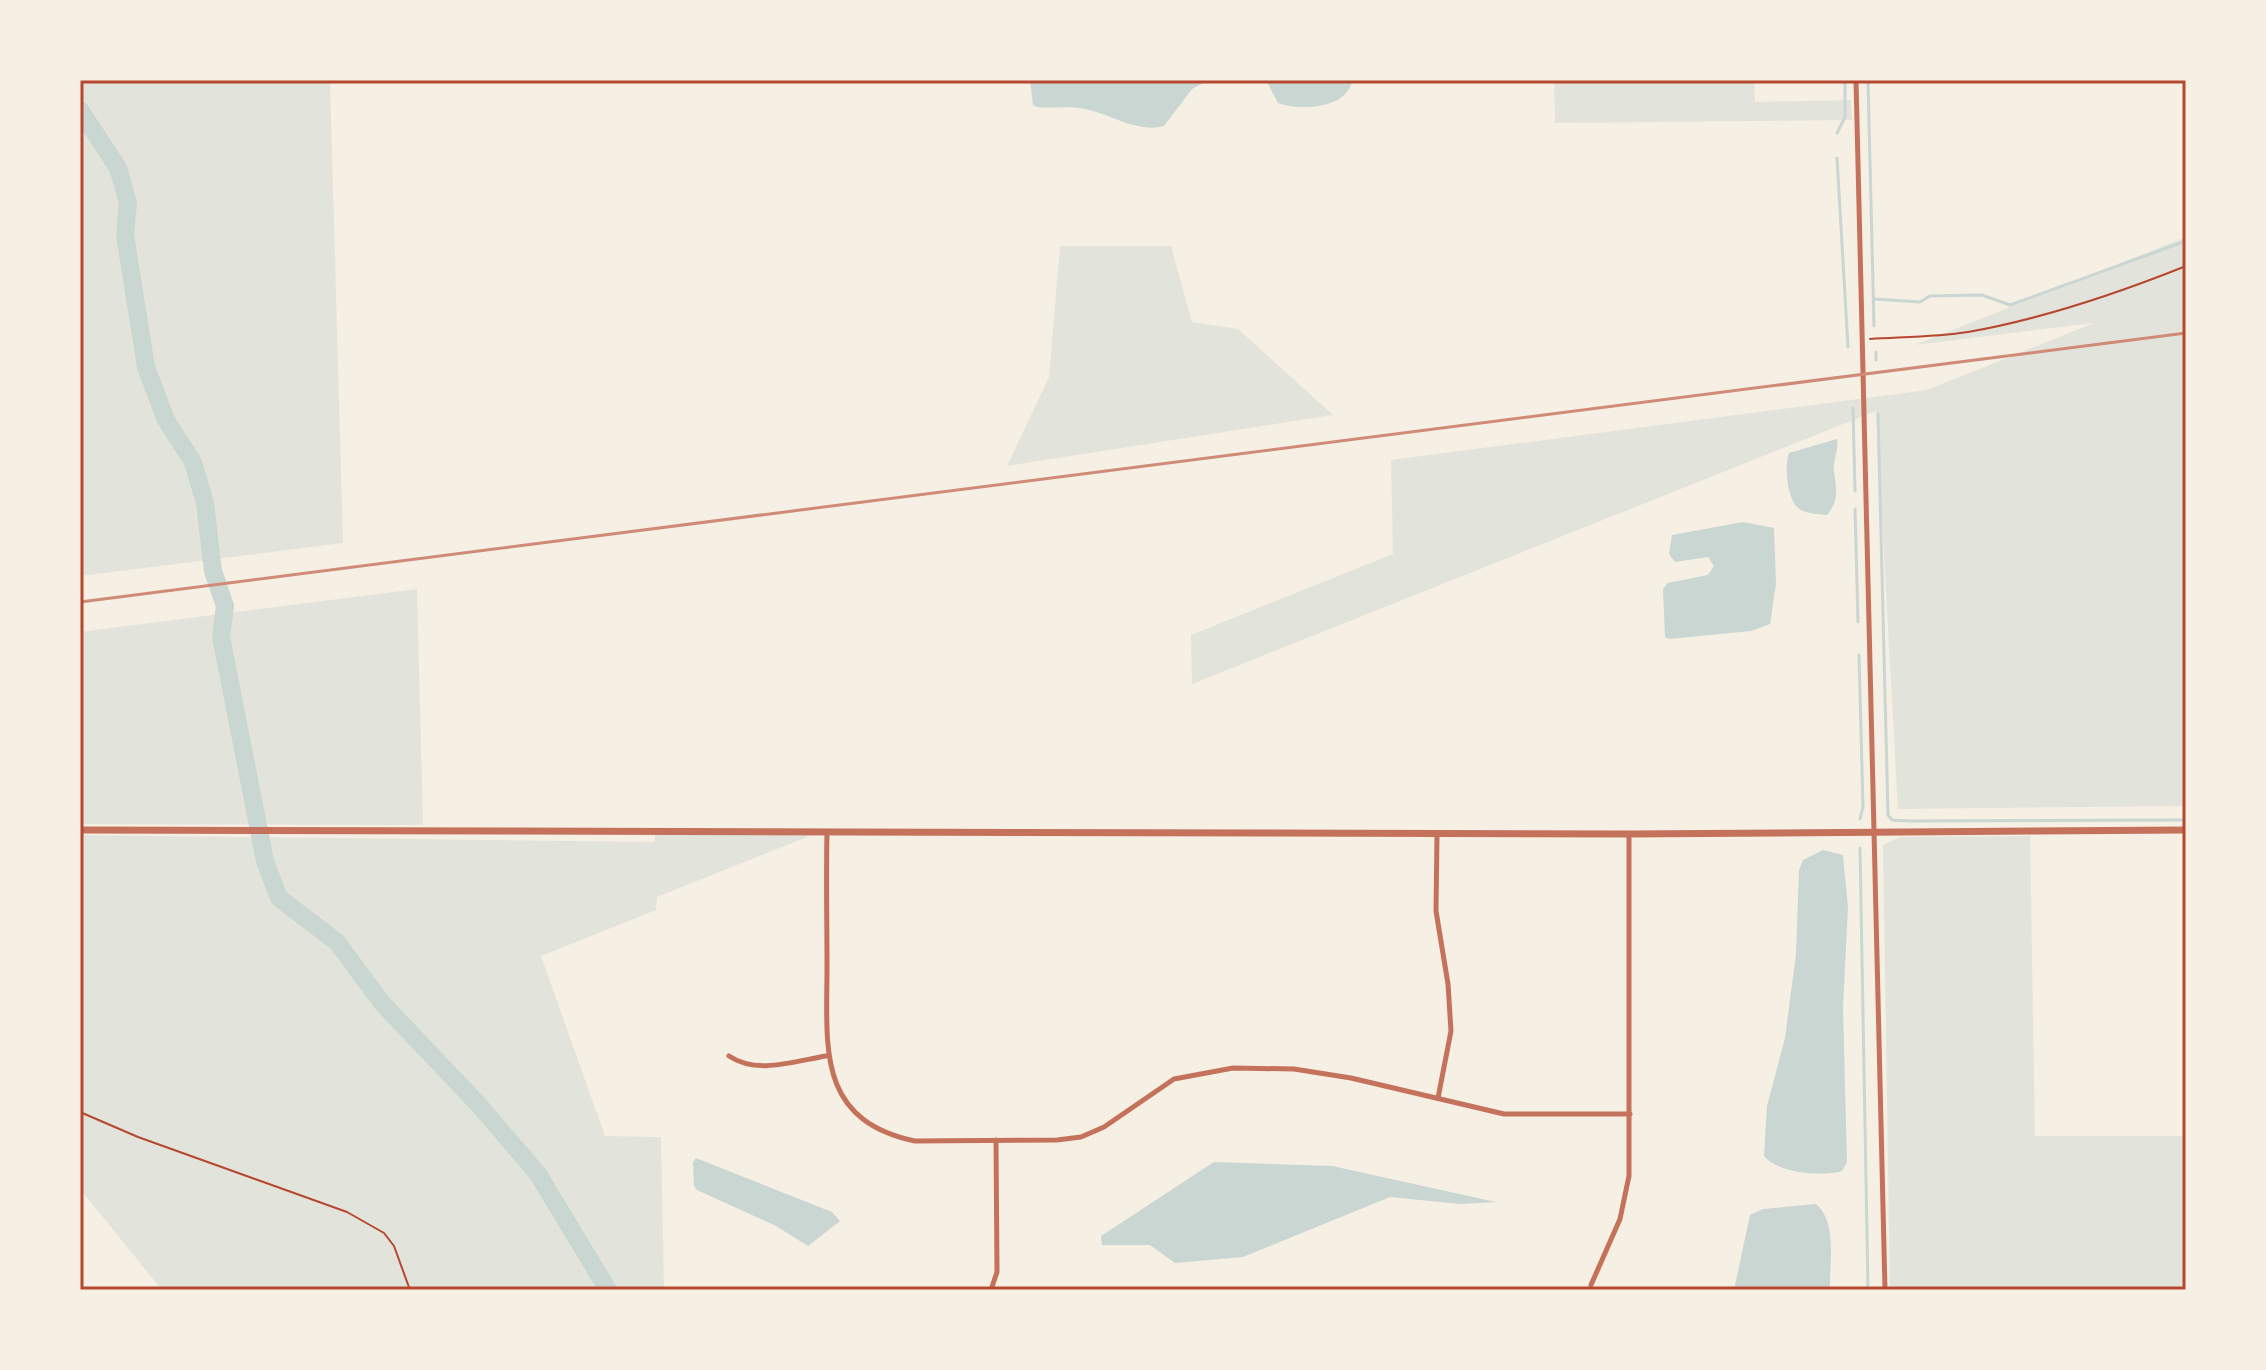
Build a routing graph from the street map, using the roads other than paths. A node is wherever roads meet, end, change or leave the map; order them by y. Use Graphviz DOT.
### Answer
graph roads {
  1 [pos="1856,80"];
  2 [pos="80,830"];
  3 [pos="2186,830"];
  4 [pos="1437,831"];
  5 [pos="827,832"];
  6 [pos="1877,832"];
  7 [pos="1629,834"];
  8 [pos="729,1056"];
  9 [pos="826,1056"];
  10 [pos="1438,1098"];
  11 [pos="1630,1114"];
  12 [pos="996,1140"];
  13 [pos="1591,1285"];
  14 [pos="991,1290"];
  15 [pos="1885,1290"];
  1 -- 6 [label="street"];
  2 -- 5 [label="street"];
  3 -- 6 [label="street"];
  4 -- 5 [label="street"];
  4 -- 7 [label="street"];
  4 -- 10 [label="street"];
  5 -- 9 [label="street"];
  6 -- 7 [label="street"];
  6 -- 15 [label="street"];
  7 -- 11 [label="street"];
  8 -- 9 [label="street"];
  9 -- 12 [label="street"];
  10 -- 11 [label="street"];
  10 -- 12 [label="street"];
  11 -- 13 [label="street"];
  12 -- 14 [label="street"];
}
